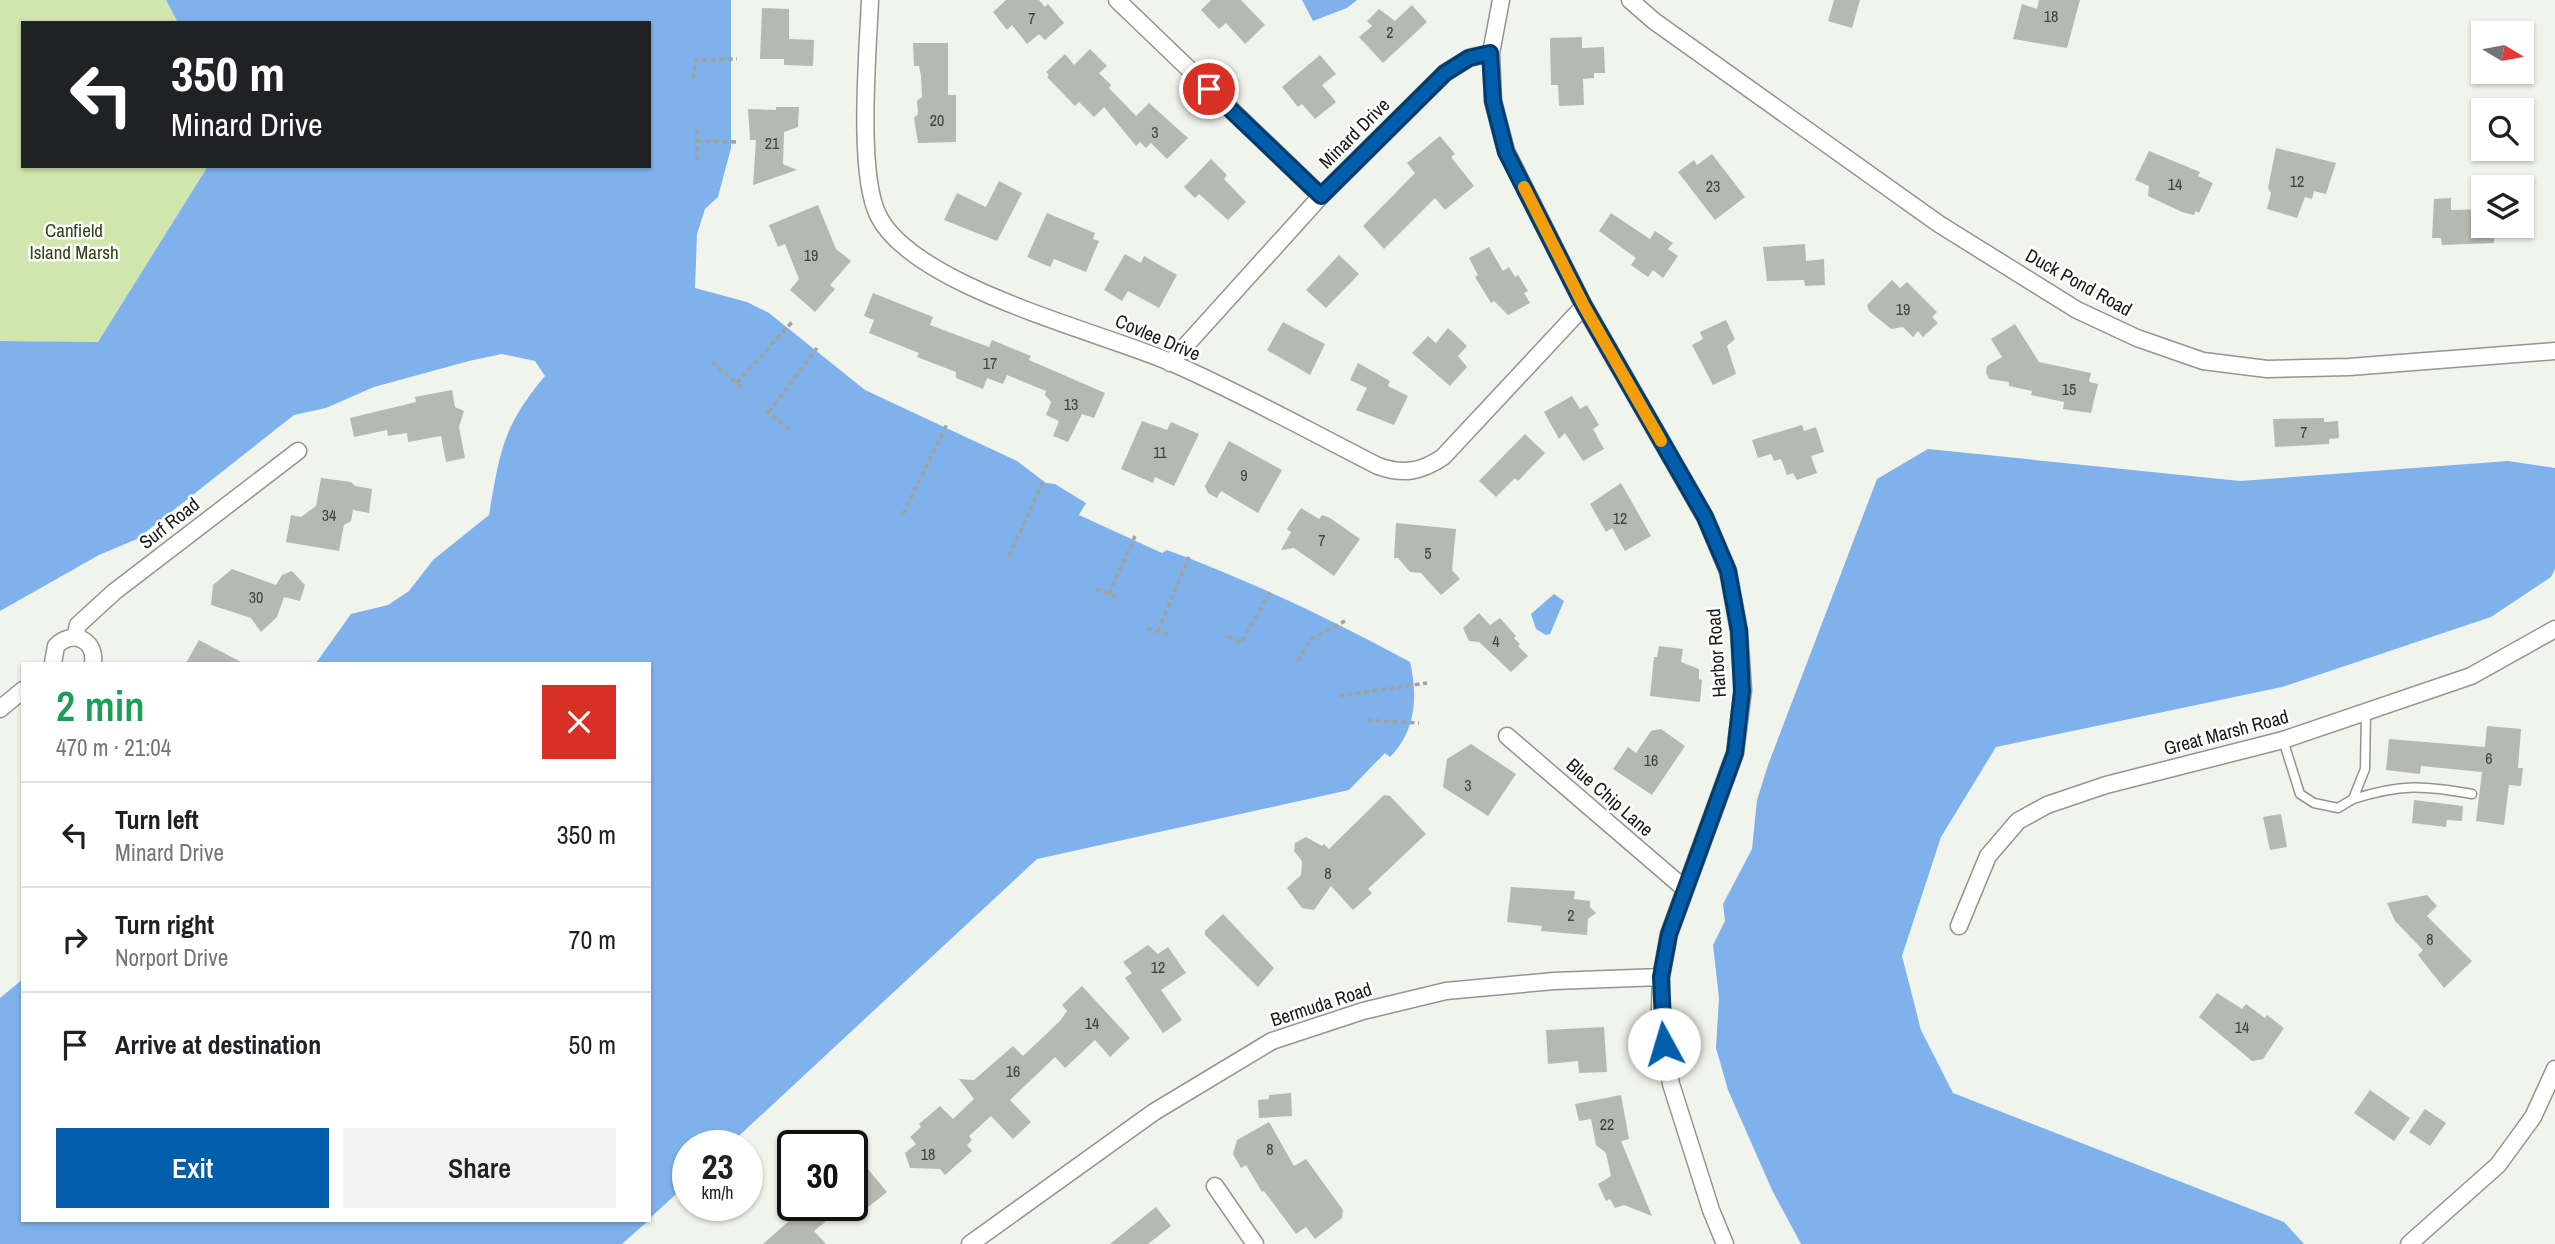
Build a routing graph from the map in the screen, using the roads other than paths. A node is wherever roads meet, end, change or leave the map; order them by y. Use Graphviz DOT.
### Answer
graph roads {
  1 [pos="870,0"];
  2 [pos="1117,0"];
  3 [pos="1630,0"];
  4 [pos="1501,2"];
  5 [pos="1490,53"];
  6 [pos="1321,196"];
  7 [pos="1584,306"];
  8 [pos="2555,351"];
  9 [pos="1170,363"];
  10 [pos="298,451"];
  11 [pos="2555,629"];
  12 [pos="75,637"];
  13 [pos="53,662"];
  14 [pos="93,662"];
  15 [pos="21,692"];
  16 [pos="0,709"];
  17 [pos="2366,712"];
  18 [pos="1507,736"];
  19 [pos="2283,740"];
  20 [pos="2472,794"];
  21 [pos="2353,799"];
  22 [pos="1685,889"];
  23 [pos="1959,926"];
  24 [pos="1661,977"];
  25 [pos="2555,1069"];
  26 [pos="1215,1186"];
  27 [pos="970,1244"];
  28 [pos="1255,1244"];
  29 [pos="1725,1244"];
  30 [pos="2409,1244"];
  1 -- 9 [label="street, Covlee Drive"];
  2 -- 6 [label="street"];
  3 -- 8 [label="street, Duck Pond Road"];
  4 -- 5 [label="street"];
  5 -- 6 [label="street, Minard Drive"];
  5 -- 7 [label="street, Harbor Road"];
  6 -- 9 [label="street, Minard Drive"];
  7 -- 9 [label="street, Covlee Drive"];
  7 -- 22 [label="street, Harbor Road"];
  10 -- 12 [label="street, Surf Road"];
  11 -- 17 [label="street, Great Marsh Road"];
  12 -- 13 [label="street, Surf Road"];
  12 -- 14 [label="street"];
  15 -- 16 [label="street"];
  17 -- 19 [label="street, Great Marsh Road"];
  17 -- 21 [label="lane"];
  18 -- 22 [label="street, Blue Chip Lane"];
  19 -- 21 [label="lane"];
  19 -- 23 [label="street, Great Marsh Road"];
  20 -- 21 [label="lane"];
  22 -- 24 [label="street, Harbor Road"];
  24 -- 27 [label="street, Bermuda Road"];
  24 -- 29 [label="street, Harbor Road"];
  25 -- 30 [label="street"];
  26 -- 28 [label="street"];
}
